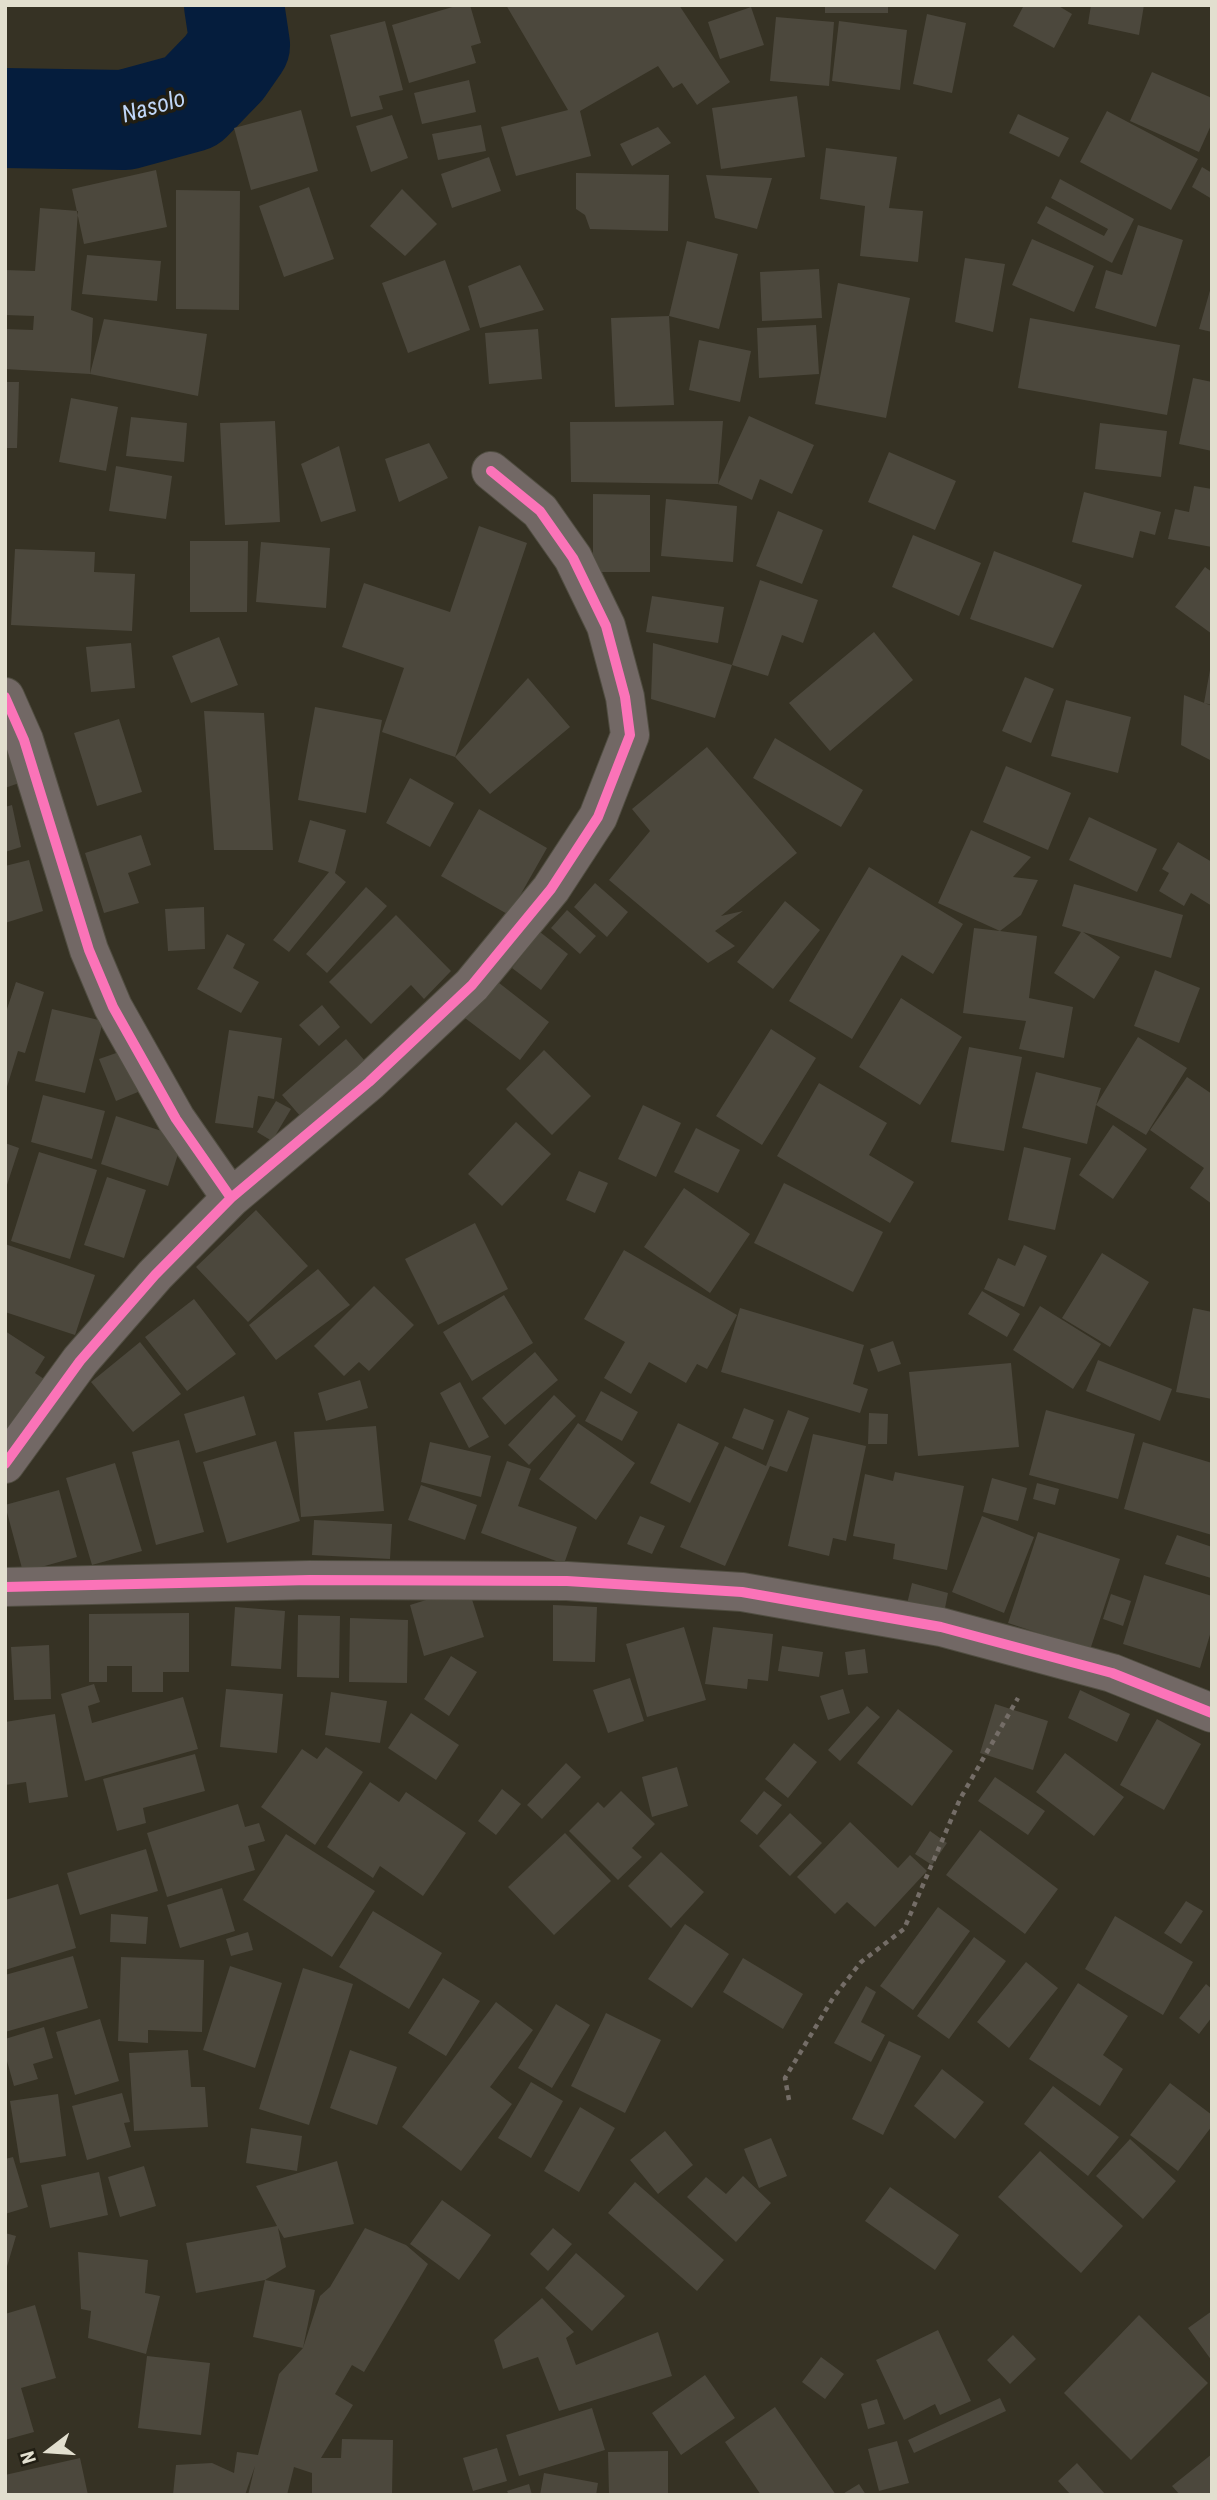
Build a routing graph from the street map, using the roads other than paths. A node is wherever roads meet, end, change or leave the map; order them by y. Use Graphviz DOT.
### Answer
graph roads {
  1 [pos="491,471"];
  2 [pos="5,696"];
  3 [pos="231,1198"];
  4 [pos="5,1464"];
  5 [pos="5,1587"];
  6 [pos="1212,1713"];
  1 -- 3 [label="street"];
  2 -- 3 [label="street"];
  3 -- 4 [label="street"];
  5 -- 6 [label="street"];
}
